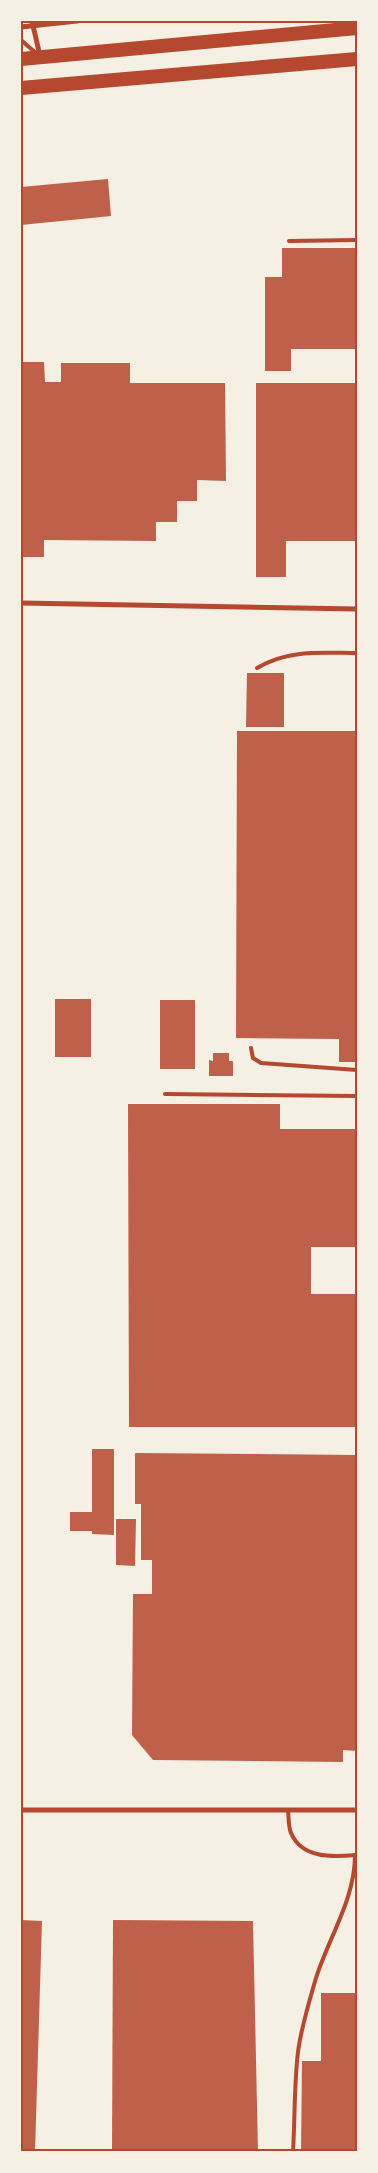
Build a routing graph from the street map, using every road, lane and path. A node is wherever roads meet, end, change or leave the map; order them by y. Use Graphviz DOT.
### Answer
graph roads {
  1 [pos="77,21"];
  2 [pos="32,23"];
  3 [pos="21,27"];
  4 [pos="357,28"];
  5 [pos="21,40"];
  6 [pos="41,57"];
  7 [pos="21,59"];
  8 [pos="357,59"];
  9 [pos="21,88"];
  10 [pos="357,240"];
  11 [pos="289,241"];
  12 [pos="21,603"];
  13 [pos="357,609"];
  14 [pos="357,653"];
  15 [pos="257,668"];
  16 [pos="250,1048"];
  17 [pos="357,1070"];
  18 [pos="165,1094"];
  19 [pos="357,1096"];
  20 [pos="21,1810"];
  21 [pos="288,1810"];
  22 [pos="357,1810"];
  23 [pos="356,1855"];
  24 [pos="293,2152"];
  1 -- 2 [label="street"];
  2 -- 3 [label="street"];
  2 -- 6 [label="street"];
  4 -- 6 [label="highway"];
  5 -- 6 [label="lane"];
  6 -- 7 [label="highway"];
  8 -- 9 [label="highway"];
  10 -- 11 [label="lane"];
  12 -- 13 [label="street"];
  14 -- 15 [label="lane"];
  16 -- 17 [label="lane"];
  18 -- 19 [label="lane"];
  20 -- 21 [label="street"];
  21 -- 22 [label="street"];
  21 -- 23 [label="lane"];
  23 -- 24 [label="lane"];
}
